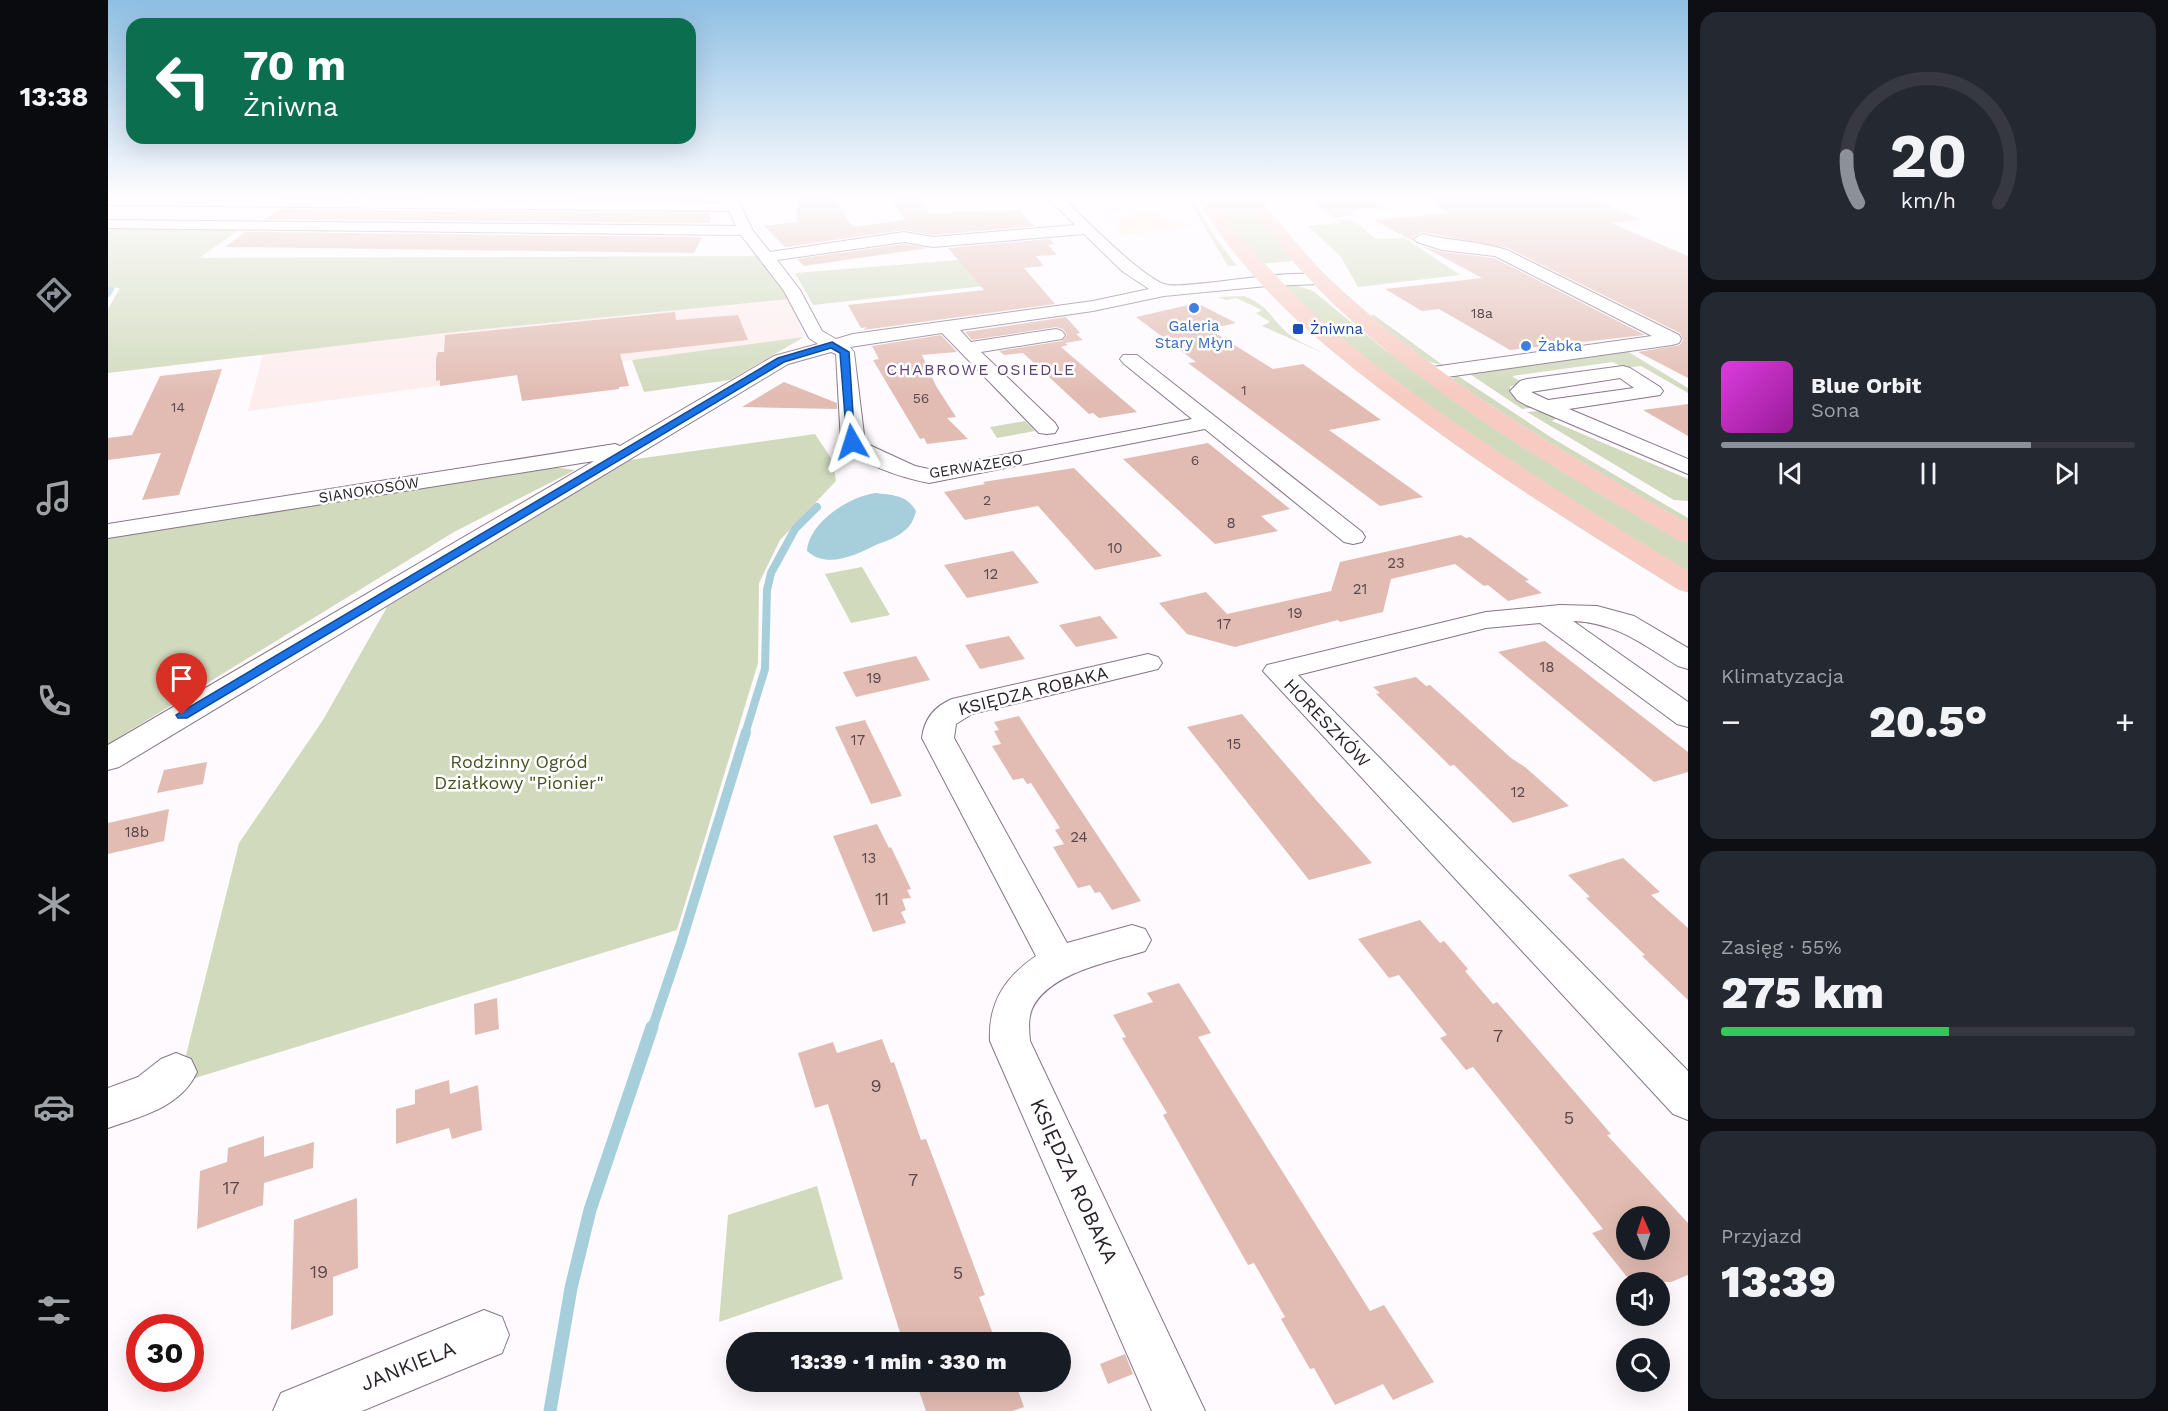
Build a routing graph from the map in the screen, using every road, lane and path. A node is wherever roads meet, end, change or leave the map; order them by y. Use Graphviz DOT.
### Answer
graph roads {
  1 [pos="771,264"];
  2 [pos="1124,264"];
  3 [pos="1252,264"];
  4 [pos="1305,264"];
  5 [pos="1523,264"];
  6 [pos="1319,279"];
  7 [pos="1267,281"];
  8 [pos="1164,291"];
  9 [pos="946,327"];
  10 [pos="1056,335"];
  11 [pos="832,345"];
  12 [pos="967,348"];
  13 [pos="1130,359"];
  14 [pos="1433,373"];
  15 [pos="1547,406"];
  16 [pos="1210,422"];
  17 [pos="1047,428"];
  18 [pos="630,449"];
  19 [pos="1688,467"];
  20 [pos="108,531"];
  21 [pos="1688,534"];
  22 [pos="1353,537"];
  23 [pos="1688,583"];
  24 [pos="1545,614"];
  25 [pos="1688,651"];
  26 [pos="1688,660"];
  27 [pos="1148,663"];
  28 [pos="1688,717"];
  29 [pos="108,759"];
  30 [pos="1132,940"];
  31 [pos="1058,962"];
  32 [pos="176,1072"];
  33 [pos="1688,1100"];
  34 [pos="108,1108"];
  35 [pos="484,1335"];
  36 [pos="299,1411"];
  37 [pos="1179,1411"];
  1 -- 11 [label="street"];
  2 -- 8 [label="street"];
  3 -- 7 [label="main road"];
  4 -- 6 [label="main road"];
  5 -- 14 [label="street"];
  6 -- 7 [label="street"];
  6 -- 14 [label="main road"];
  7 -- 8 [label="street"];
  7 -- 23 [label="main road"];
  8 -- 9 [label="street"];
  9 -- 11 [label="street"];
  9 -- 12 [label="street"];
  10 -- 12 [label="street"];
  11 -- 16 [label="street, GERWAZEGO"];
  11 -- 18 [label="street"];
  12 -- 17 [label="street"];
  13 -- 16 [label="street"];
  14 -- 21 [label="main road"];
  15 -- 15 [label="street"];
  15 -- 19 [label="street"];
  16 -- 22 [label="street"];
  18 -- 20 [label="street, SIANOKOSÓW"];
  18 -- 29 [label="street"];
  24 -- 25 [label="street"];
  24 -- 26 [label="street"];
  24 -- 28 [label="street"];
  24 -- 33 [label="street, HORESZKÓW"];
  27 -- 31 [label="street, KSIĘDZA ROBAKA"];
  30 -- 31 [label="street, KSIĘDZA ROBAKA"];
  31 -- 37 [label="street, KSIĘDZA ROBAKA"];
  32 -- 34 [label="street"];
  35 -- 36 [label="street, JANKIELA"];
}
